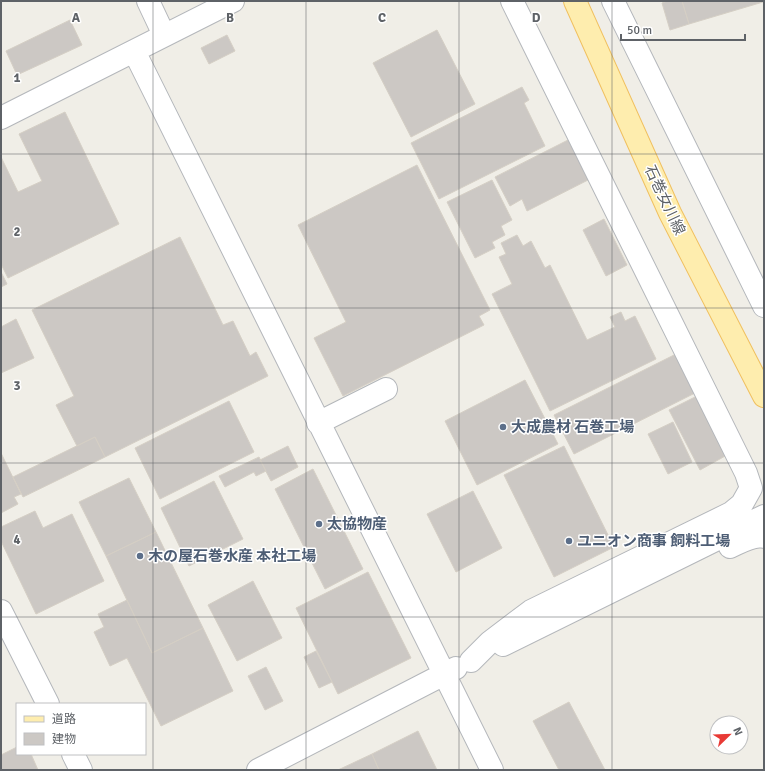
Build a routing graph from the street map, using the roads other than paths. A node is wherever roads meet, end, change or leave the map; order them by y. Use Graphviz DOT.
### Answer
graph roads {
  1 [pos="148,1"];
  2 [pos="233,1"];
  3 [pos="512,1"];
  4 [pos="575,1"];
  5 [pos="612,1"];
  6 [pos="164,35"];
  7 [pos="134,51"];
  8 [pos="1,118"];
  9 [pos="764,306"];
  10 [pos="386,389"];
  11 [pos="764,396"];
  12 [pos="318,423"];
  13 [pos="764,516"];
  14 [pos="764,537"];
  15 [pos="1,611"];
  16 [pos="507,643"];
  17 [pos="470,661"];
  18 [pos="443,674"];
  19 [pos="47,703"];
  20 [pos="74,755"];
  21 [pos="81,770"];
  22 [pos="258,770"];
  23 [pos="492,770"];
  1 -- 6 [label="street"];
  2 -- 6 [label="street"];
  3 -- 17 [label="street"];
  4 -- 11 [label="main road, 石巻女川線"];
  5 -- 9 [label="street"];
  6 -- 7 [label="street"];
  7 -- 8 [label="street"];
  7 -- 12 [label="street"];
  10 -- 12 [label="street"];
  12 -- 18 [label="street"];
  13 -- 16 [label="street"];
  14 -- 16 [label="street"];
  15 -- 19 [label="street"];
  16 -- 17 [label="street"];
  17 -- 18 [label="street"];
  18 -- 22 [label="street"];
  18 -- 23 [label="street"];
  20 -- 21 [label="street"];
}
